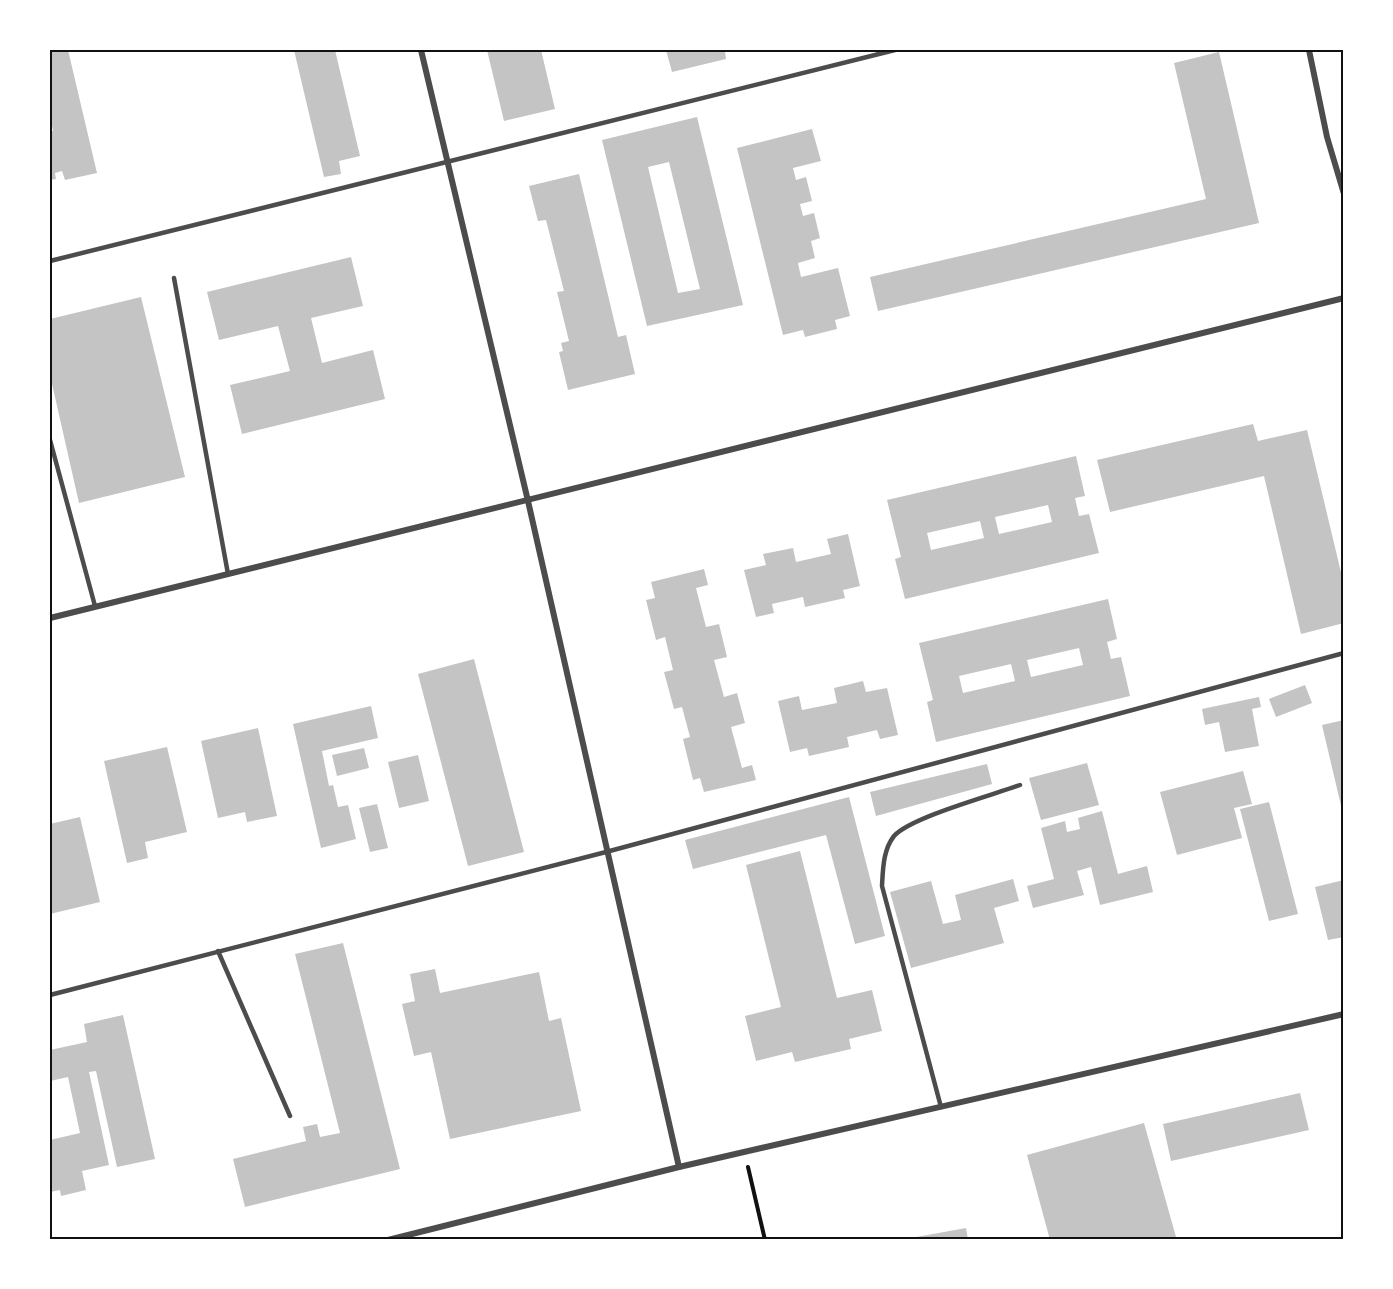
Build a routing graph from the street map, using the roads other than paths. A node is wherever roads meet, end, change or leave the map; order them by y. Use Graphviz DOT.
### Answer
graph roads {
  1 [pos="421,50"];
  2 [pos="894,50"];
  3 [pos="1309,50"];
  4 [pos="447,160"];
  5 [pos="1344,194"];
  6 [pos="50,261"];
  7 [pos="174,278"];
  8 [pos="1344,298"];
  9 [pos="50,440"];
  10 [pos="528,501"];
  11 [pos="228,574"];
  12 [pos="95,606"];
  13 [pos="50,618"];
  14 [pos="1344,653"];
  15 [pos="1020,785"];
  16 [pos="606,852"];
  17 [pos="218,951"];
  18 [pos="50,995"];
  19 [pos="1344,1014"];
  20 [pos="941,1107"];
  21 [pos="291,1116"];
  22 [pos="679,1167"];
  23 [pos="388,1239"];
  1 -- 4 [label="street"];
  2 -- 4 [label="lane"];
  3 -- 5 [label="street"];
  4 -- 6 [label="lane"];
  4 -- 10 [label="street"];
  7 -- 11 [label="lane"];
  8 -- 10 [label="street"];
  9 -- 12 [label="lane"];
  10 -- 11 [label="street"];
  10 -- 16 [label="street"];
  11 -- 12 [label="street"];
  12 -- 13 [label="street"];
  14 -- 16 [label="lane"];
  15 -- 20 [label="lane"];
  16 -- 17 [label="lane"];
  16 -- 22 [label="street"];
  17 -- 18 [label="lane"];
  17 -- 21 [label="lane"];
  19 -- 20 [label="street"];
  20 -- 22 [label="street"];
  22 -- 23 [label="street"];
}
